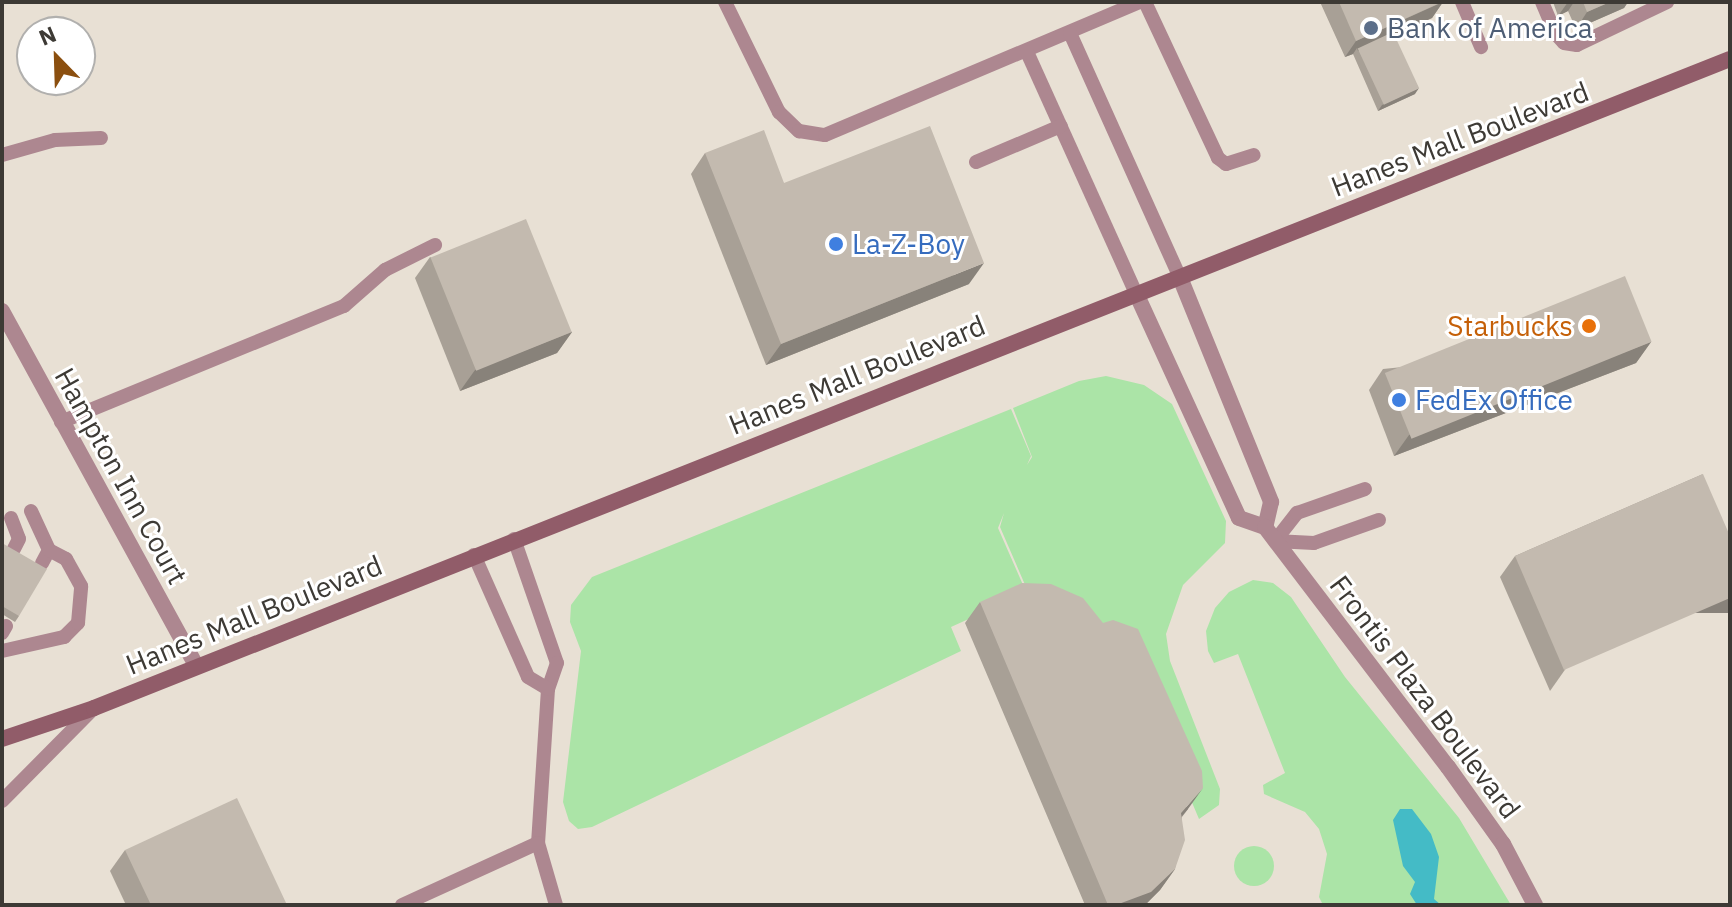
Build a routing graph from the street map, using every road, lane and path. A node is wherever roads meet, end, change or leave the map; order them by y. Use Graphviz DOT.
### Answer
graph roads {
  1 [pos="725,2"];
  2 [pos="1142,2"];
  3 [pos="1462,2"];
  4 [pos="1542,2"];
  5 [pos="1667,2"];
  6 [pos="1070,33"];
  7 [pos="1481,47"];
  8 [pos="1027,52"];
  9 [pos="1730,59"];
  10 [pos="1061,126"];
  11 [pos="101,138"];
  12 [pos="2,155"];
  13 [pos="1254,155"];
  14 [pos="976,162"];
  15 [pos="435,245"];
  16 [pos="1179,275"];
  17 [pos="1136,293"];
  18 [pos="2,311"];
  19 [pos="61,422"];
  20 [pos="1365,489"];
  21 [pos="31,511"];
  22 [pos="11,518"];
  23 [pos="1379,520"];
  24 [pos="1265,527"];
  25 [pos="514,539"];
  26 [pos="1275,541"];
  27 [pos="14,549"];
  28 [pos="474,555"];
  29 [pos="2,651"];
  30 [pos="196,666"];
  31 [pos="548,689"];
  32 [pos="94,708"];
  33 [pos="2,739"];
  34 [pos="2,801"];
  35 [pos="538,843"];
  36 [pos="402,905"];
  37 [pos="556,905"];
  38 [pos="1535,905"];
  1 -- 8 [label="lane"];
  2 -- 6 [label="lane"];
  2 -- 13 [label="lane"];
  3 -- 7 [label="lane"];
  4 -- 5 [label="lane"];
  6 -- 8 [label="lane"];
  6 -- 16 [label="lane"];
  8 -- 10 [label="lane"];
  9 -- 16 [label="main road, Hanes Mall Boulevard"];
  10 -- 14 [label="lane"];
  10 -- 17 [label="lane"];
  11 -- 12 [label="lane"];
  15 -- 19 [label="lane"];
  16 -- 17 [label="main road, Hanes Mall Boulevard"];
  16 -- 24 [label="street"];
  17 -- 24 [label="street, Frontis Plaza Boulevard"];
  17 -- 25 [label="main road, Hanes Mall Boulevard"];
  18 -- 19 [label="street, Hampton Inn Court"];
  19 -- 30 [label="street, Hampton Inn Court"];
  20 -- 26 [label="lane"];
  21 -- 29 [label="lane"];
  22 -- 27 [label="lane"];
  23 -- 26 [label="lane"];
  24 -- 26 [label="street, Frontis Plaza Boulevard"];
  25 -- 28 [label="main road, Hanes Mall Boulevard"];
  25 -- 31 [label="lane"];
  26 -- 38 [label="street, Frontis Plaza Boulevard"];
  28 -- 30 [label="main road, Hanes Mall Boulevard"];
  28 -- 31 [label="lane"];
  30 -- 32 [label="main road, Hanes Mall Boulevard"];
  31 -- 35 [label="lane"];
  32 -- 33 [label="main road, Hanes Mall Boulevard"];
  32 -- 34 [label="lane"];
  35 -- 36 [label="lane"];
  35 -- 37 [label="lane"];
}
